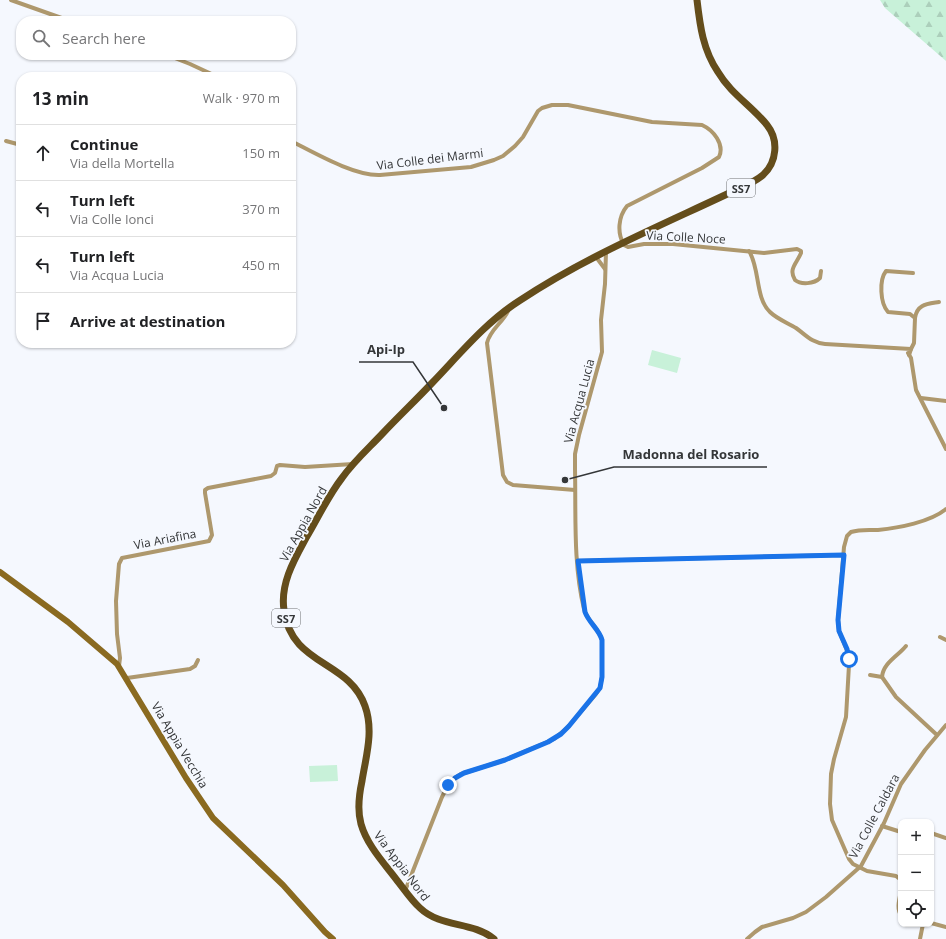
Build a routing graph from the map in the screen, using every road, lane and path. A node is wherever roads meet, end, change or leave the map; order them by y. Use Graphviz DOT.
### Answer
graph roads {
  1 [pos="10,0"];
  2 [pos="696,0"];
  3 [pos="56,16"];
  4 [pos="179,60"];
  5 [pos="206,72"];
  6 [pos="6,141"];
  7 [pos="296,143"];
  8 [pos="16,144"];
  9 [pos="623,244"];
  10 [pos="749,251"];
  11 [pos="606,252"];
  12 [pos="596,257"];
  13 [pos="605,270"];
  14 [pos="821,271"];
  15 [pos="913,272"];
  16 [pos="939,302"];
  17 [pos="510,308"];
  18 [pos="915,318"];
  19 [pos="911,349"];
  20 [pos="905,350"];
  21 [pos="910,354"];
  22 [pos="921,398"];
  23 [pos="946,401"];
  24 [pos="946,449"];
  25 [pos="354,464"];
  26 [pos="575,490"];
  27 [pos="946,509"];
  28 [pos="844,555"];
  29 [pos="578,561"];
  30 [pos="0,572"];
  31 [pos="940,637"];
  32 [pos="946,640"];
  33 [pos="906,646"];
  34 [pos="198,660"];
  35 [pos="119,667"];
  36 [pos="870,675"];
  37 [pos="882,677"];
  38 [pos="127,678"];
  39 [pos="946,725"];
  40 [pos="937,735"];
  41 [pos="882,826"];
  42 [pos="898,831"];
  43 [pos="934,834"];
  44 [pos="946,838"];
  45 [pos="858,868"];
  46 [pos="898,878"];
  47 [pos="405,891"];
  48 [pos="934,923"];
  49 [pos="922,927"];
  50 [pos="946,927"];
  51 [pos="333,939"];
  52 [pos="494,939"];
  53 [pos="747,939"];
  54 [pos="920,939"];
  1 -- 3 [label="street"];
  2 -- 9 [label="main road, SS7"];
  4 -- 5 [label="street"];
  6 -- 8 [label="street"];
  7 -- 9 [label="street, Via Colle dei Marmi"];
  9 -- 10 [label="street, Via Colle Noce"];
  9 -- 11 [label="main road, SS7"];
  10 -- 14 [label="street, Via Colle Noce"];
  10 -- 20 [label="street"];
  11 -- 12 [label="main road, SS7"];
  11 -- 13 [label="street, Via Acqua Lucia"];
  12 -- 13 [label="street"];
  12 -- 17 [label="main road, Via Appia Nord / SS7"];
  13 -- 26 [label="street, Via Acqua Lucia"];
  15 -- 18 [label="street"];
  16 -- 18 [label="street"];
  17 -- 25 [label="main road, Via Appia Nord / SS7"];
  17 -- 26 [label="street"];
  18 -- 19 [label="street"];
  19 -- 20 [label="street"];
  19 -- 21 [label="street"];
  20 -- 21 [label="street"];
  21 -- 22 [label="street"];
  22 -- 23 [label="street"];
  22 -- 24 [label="street"];
  25 -- 35 [label="street, Via Ariafina"];
  25 -- 47 [label="main road, Via Appia Nord / SS7"];
  26 -- 29 [label="street, Via Acqua Lucia"];
  27 -- 28 [label="street"];
  28 -- 29 [label="street"];
  28 -- 45 [label="street"];
  29 -- 47 [label="street, Via Acqua Lucia"];
  30 -- 35 [label="main road, Via Appia Vecchia"];
  31 -- 32 [label="street"];
  33 -- 37 [label="street"];
  34 -- 38 [label="street"];
  35 -- 38 [label="main road, Via Appia Vecchia"];
  36 -- 37 [label="street"];
  37 -- 40 [label="street"];
  38 -- 51 [label="main road, Via Appia Vecchia"];
  39 -- 40 [label="street, Via Colle Caldara"];
  40 -- 41 [label="street, Via Colle Caldara"];
  41 -- 42 [label="street"];
  41 -- 45 [label="street, Via Colle Caldara"];
  43 -- 44 [label="street"];
  45 -- 46 [label="street"];
  45 -- 53 [label="street, Via Colle Caldara"];
  47 -- 52 [label="main road, Via Appia Nord / SS7"];
  48 -- 50 [label="street"];
  49 -- 54 [label="street"];
}
